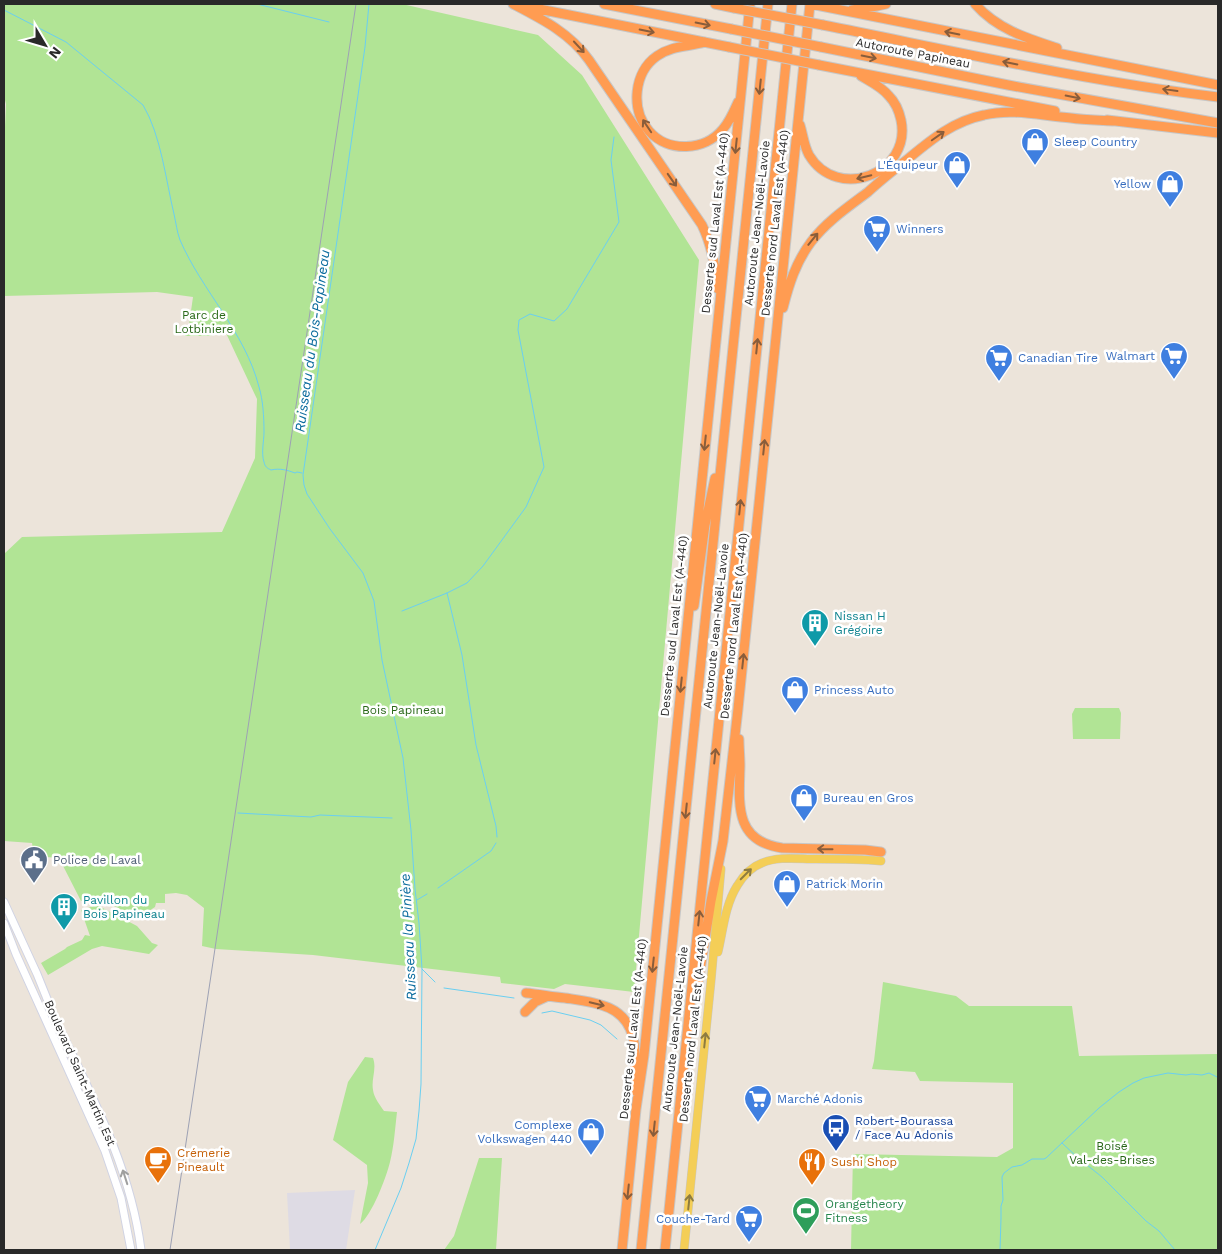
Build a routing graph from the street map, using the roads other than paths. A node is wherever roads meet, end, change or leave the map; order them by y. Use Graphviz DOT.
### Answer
graph roads {
  1 [pos="512,4"];
  2 [pos="604,4"];
  3 [pos="715,4"];
  4 [pos="750,4"];
  5 [pos="768,4"];
  6 [pos="792,4"];
  7 [pos="810,4"];
  8 [pos="886,4"];
  9 [pos="974,4"];
  10 [pos="847,11"];
  11 [pos="705,42"];
  12 [pos="1093,60"];
  13 [pos="856,73"];
  14 [pos="1218,85"];
  15 [pos="741,97"];
  16 [pos="1218,97"];
  17 [pos="798,118"];
  18 [pos="1113,121"];
  19 [pos="1218,123"];
  20 [pos="1218,133"];
  21 [pos="720,306"];
  22 [pos="776,337"];
  23 [pos="725,432"];
  24 [pos="686,636"];
  25 [pos="738,709"];
  26 [pos="723,841"];
  27 [pos="881,857"];
  28 [pos="4,902"];
  29 [pos="4,923"];
  30 [pos="19,935"];
  31 [pos="11,943"];
  32 [pos="712,981"];
  33 [pos="526,993"];
  34 [pos="549,996"];
  35 [pos="525,1012"];
  36 [pos="683,1071"];
  37 [pos="636,1109"];
  38 [pos="131,1250"];
  39 [pos="140,1250"];
  40 [pos="622,1250"];
  41 [pos="641,1250"];
  42 [pos="665,1250"];
  43 [pos="684,1250"];
  1 -- 11 [label="highway, one-way"];
  1 -- 21 [label="highway, one-way"];
  2 -- 19 [label="highway, Autoroute Papineau, one-way, bridge"];
  16 -- 3 [label="highway, Autoroute Papineau, one-way, bridge"];
  4 -- 15 [label="highway, Desserte sud Laval Est (A-440)"];
  5 -- 23 [label="highway, Autoroute Jean-Noël-Lavoie, one-way"];
  36 -- 6 [label="highway, Autoroute Jean-Noël-Lavoie, one-way"];
  7 -- 10 [label="highway"];
  7 -- 17 [label="highway, Desserte nord Laval Est (A-440)"];
  8 -- 10 [label="highway"];
  9 -- 12 [label="highway"];
  12 -- 10 [label="highway, one-way"];
  11 -- 13 [label="highway, bridge"];
  15 -- 11 [label="highway, one-way"];
  12 -- 14 [label="highway"];
  13 -- 17 [label="highway, one-way"];
  13 -- 18 [label="highway"];
  15 -- 21 [label="highway, Desserte sud Laval Est (A-440), one-way"];
  17 -- 22 [label="highway, Desserte nord Laval Est (A-440)"];
  18 -- 20 [label="highway"];
  22 -- 18 [label="highway, one-way"];
  21 -- 24 [label="highway, Desserte sud Laval Est (A-440), one-way"];
  25 -- 22 [label="highway, Desserte nord Laval Est (A-440), one-way"];
  23 -- 24 [label="highway"];
  23 -- 41 [label="highway, Autoroute Jean-Noël-Lavoie, one-way"];
  24 -- 37 [label="highway, Desserte sud Laval Est (A-440), one-way"];
  25 -- 26 [label="highway, Desserte nord Laval Est (A-440)"];
  27 -- 25 [label="highway, one-way"];
  26 -- 32 [label="main road, Desserte nord Laval Est (A-440)"];
  26 -- 36 [label="highway"];
  32 -- 27 [label="main road, one-way"];
  28 -- 30 [label="main road, Boulevard Saint-Martin Est"];
  29 -- 31 [label="main road, Boulevard Saint-Martin Est"];
  30 -- 31 [label="main road"];
  39 -- 30 [label="main road, Boulevard Saint-Martin Est, one-way"];
  31 -- 38 [label="main road, Boulevard Saint-Martin Est"];
  43 -- 32 [label="main road, Desserte nord Laval Est (A-440), one-way"];
  33 -- 34 [label="highway"];
  34 -- 35 [label="highway"];
  34 -- 37 [label="highway, one-way"];
  36 -- 42 [label="highway, Autoroute Jean-Noël-Lavoie"];
  37 -- 40 [label="highway, Desserte sud Laval Est (A-440), one-way"];
}
